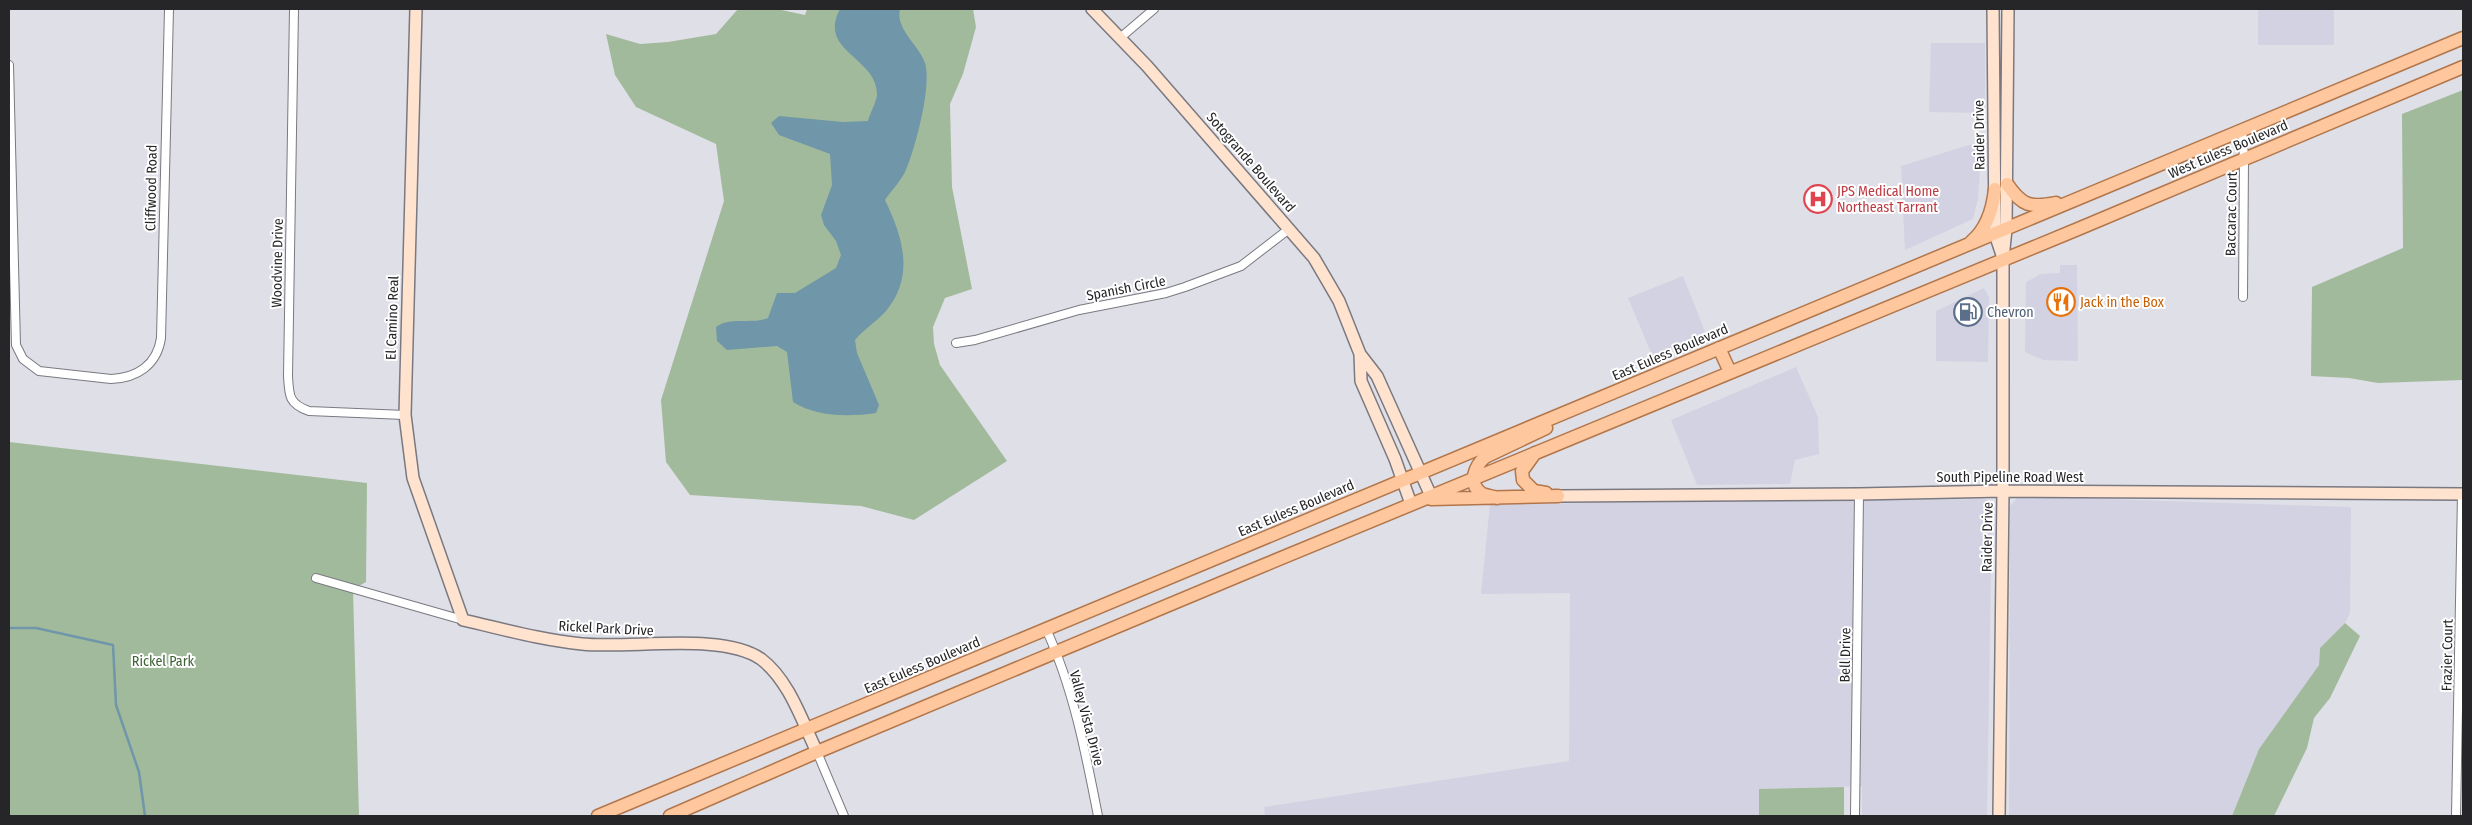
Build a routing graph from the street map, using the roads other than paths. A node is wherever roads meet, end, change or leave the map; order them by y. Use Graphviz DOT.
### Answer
graph roads {
  1 [pos="169,9"];
  2 [pos="294,9"];
  3 [pos="416,9"];
  4 [pos="1092,9"];
  5 [pos="1154,9"];
  6 [pos="1993,9"];
  7 [pos="2008,9"];
  8 [pos="1120,38"];
  9 [pos="2463,38"];
  10 [pos="9,65"];
  11 [pos="2463,67"];
  12 [pos="1994,121"];
  13 [pos="2007,121"];
  14 [pos="2242,130"];
  15 [pos="2244,158"];
  16 [pos="2001,186"];
  17 [pos="2078,199"];
  18 [pos="1289,229"];
  19 [pos="2001,231"];
  20 [pos="1967,245"];
  21 [pos="2003,259"];
  22 [pos="2243,297"];
  23 [pos="956,343"];
  24 [pos="1719,348"];
  25 [pos="1360,354"];
  26 [pos="1730,372"];
  27 [pos="1573,409"];
  28 [pos="405,415"];
  29 [pos="1535,453"];
  30 [pos="1420,472"];
  31 [pos="1474,478"];
  32 [pos="1403,479"];
  33 [pos="2003,491"];
  34 [pos="1859,494"];
  35 [pos="2463,494"];
  36 [pos="1558,496"];
  37 [pos="1496,498"];
  38 [pos="1421,500"];
  39 [pos="316,578"];
  40 [pos="463,620"];
  41 [pos="1046,629"];
  42 [pos="1056,652"];
  43 [pos="806,730"];
  44 [pos="817,752"];
  45 [pos="612,814"];
  46 [pos="598,816"];
  47 [pos="670,816"];
  48 [pos="844,816"];
  49 [pos="1098,816"];
  50 [pos="1856,816"];
  51 [pos="1999,816"];
  52 [pos="2456,816"];
  1 -- 10 [label="street, Cliffwood Road"];
  2 -- 28 [label="street, Woodvine Drive"];
  3 -- 28 [label="street, El Camino Real"];
  4 -- 8 [label="street, Sotogrande Boulevard"];
  5 -- 8 [label="street"];
  6 -- 12 [label="street, Raider Drive"];
  7 -- 13 [label="street, Raider Drive"];
  8 -- 18 [label="street, Sotogrande Boulevard"];
  9 -- 14 [label="main road, West Euless Boulevard"];
  11 -- 15 [label="main road, West Euless Boulevard"];
  12 -- 13 [label="street"];
  12 -- 16 [label="street, Raider Drive"];
  13 -- 16 [label="street, Raider Drive"];
  14 -- 15 [label="street, Baccarac Court"];
  14 -- 17 [label="main road, West Euless Boulevard"];
  15 -- 21 [label="main road, West Euless Boulevard"];
  15 -- 22 [label="street, Baccarac Court"];
  16 -- 17 [label="main road"];
  16 -- 19 [label="street, Raider Drive"];
  16 -- 20 [label="main road"];
  17 -- 19 [label="main road, West Euless Boulevard"];
  18 -- 23 [label="street, Spanish Circle"];
  18 -- 25 [label="street, Sotogrande Boulevard"];
  19 -- 20 [label="main road, East Euless Boulevard"];
  19 -- 21 [label="street, Raider Drive"];
  20 -- 24 [label="main road, East Euless Boulevard"];
  21 -- 26 [label="main road"];
  21 -- 33 [label="street, Raider Drive"];
  24 -- 26 [label="main road"];
  24 -- 27 [label="main road, East Euless Boulevard"];
  25 -- 30 [label="street, Sotogrande Boulevard"];
  25 -- 32 [label="street, Sotogrande Boulevard"];
  26 -- 29 [label="main road"];
  27 -- 30 [label="main road, East Euless Boulevard"];
  27 -- 31 [label="main road"];
  28 -- 40 [label="street, El Camino Real"];
  29 -- 31 [label="main road"];
  29 -- 36 [label="main road"];
  30 -- 32 [label="main road, East Euless Boulevard"];
  30 -- 38 [label="street, Sotogrande Boulevard"];
  31 -- 37 [label="main road"];
  31 -- 38 [label="main road"];
  32 -- 38 [label="street, Sotogrande Boulevard"];
  32 -- 41 [label="main road, East Euless Boulevard"];
  33 -- 34 [label="street, South Pipeline Road West"];
  33 -- 35 [label="street, South Pipeline Road West"];
  33 -- 51 [label="street, Raider Drive"];
  34 -- 36 [label="street, South Pipeline Road West"];
  34 -- 50 [label="street, Bell Drive"];
  35 -- 52 [label="street, Frazier Court"];
  36 -- 37 [label="main road"];
  37 -- 38 [label="main road"];
  38 -- 42 [label="main road"];
  39 -- 40 [label="street, Rickel Park Drive"];
  40 -- 43 [label="street, Rickel Park Drive"];
  41 -- 42 [label="street, Valley Vista Drive"];
  41 -- 43 [label="main road, East Euless Boulevard"];
  42 -- 44 [label="main road"];
  42 -- 49 [label="street, Valley Vista Drive"];
  43 -- 44 [label="street, Rickel Park Drive"];
  43 -- 45 [label="main road, East Euless Boulevard"];
  44 -- 47 [label="main road"];
  44 -- 48 [label="street"];
  45 -- 46 [label="main road, East Euless Boulevard"];
}
